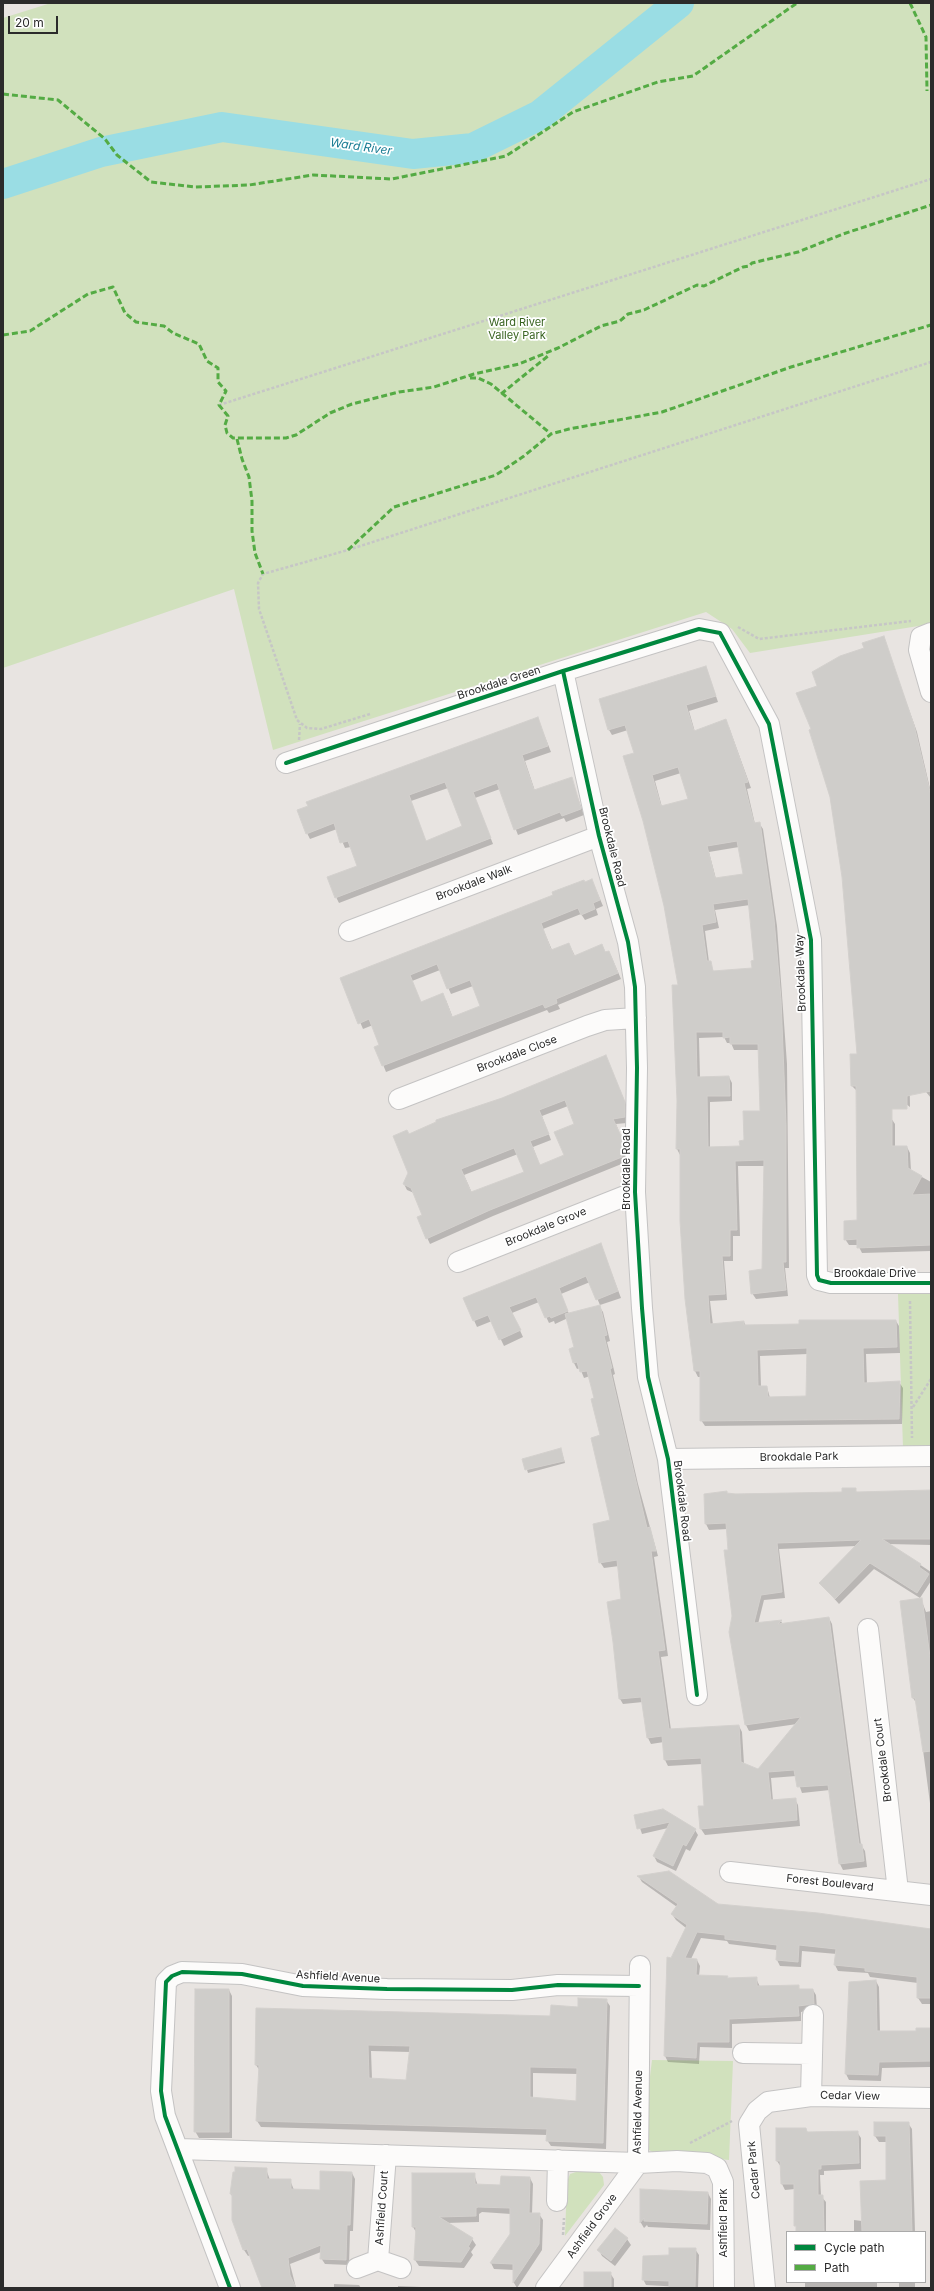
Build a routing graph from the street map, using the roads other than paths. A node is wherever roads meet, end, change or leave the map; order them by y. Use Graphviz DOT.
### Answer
graph roads {
  1 [pos="720,633"];
  2 [pos="931,633"];
  3 [pos="563,671"];
  4 [pos="931,692"];
  5 [pos="286,763"];
  6 [pos="599,836"];
  7 [pos="349,931"];
  8 [pos="636,1018"];
  9 [pos="399,1099"];
  10 [pos="635,1192"];
  11 [pos="458,1262"];
  12 [pos="819,1280"];
  13 [pos="931,1283"];
  14 [pos="931,1456"];
  15 [pos="668,1459"];
  16 [pos="868,1630"];
  17 [pos="697,1695"];
  18 [pos="730,1872"];
  19 [pos="898,1891"];
  20 [pos="931,1895"];
  21 [pos="640,1966"];
  22 [pos="639,1986"];
  23 [pos="812,2015"];
  24 [pos="743,2053"];
  25 [pos="812,2054"];
  26 [pos="811,2096"];
  27 [pos="931,2098"];
  28 [pos="178,2149"];
  29 [pos="386,2155"];
  30 [pos="558,2160"];
  31 [pos="638,2163"];
  32 [pos="556,2201"];
  33 [pos="378,2260"];
  34 [pos="357,2268"];
  35 [pos="401,2268"];
  36 [pos="230,2288"];
  37 [pos="546,2288"];
  38 [pos="724,2288"];
  39 [pos="765,2288"];
  1 -- 3 [label="street, Brookdale Green"];
  1 -- 12 [label="street, Brookdale Way"];
  2 -- 4 [label="street"];
  3 -- 5 [label="street, Brookdale Green"];
  3 -- 6 [label="street, Brookdale Road"];
  6 -- 7 [label="street, Brookdale Walk"];
  6 -- 8 [label="street, Brookdale Road"];
  8 -- 9 [label="street, Brookdale Close"];
  8 -- 10 [label="street, Brookdale Road"];
  10 -- 11 [label="street, Brookdale Grove"];
  10 -- 15 [label="street, Brookdale Road"];
  12 -- 13 [label="street, Brookdale Drive"];
  14 -- 15 [label="street, Brookdale Park"];
  15 -- 17 [label="street, Brookdale Road"];
  16 -- 19 [label="street, Brookdale Court"];
  18 -- 19 [label="street, Forest Boulevard"];
  19 -- 20 [label="street, Forest Boulevard"];
  21 -- 22 [label="street, Ashfield Avenue"];
  22 -- 28 [label="street, Ashfield Avenue"];
  22 -- 31 [label="street, Ashfield Avenue"];
  23 -- 25 [label="street, Cedar View"];
  24 -- 25 [label="street"];
  25 -- 26 [label="street, Cedar View"];
  26 -- 27 [label="street, Cedar View"];
  26 -- 39 [label="street, Cedar Park"];
  28 -- 29 [label="street, Ashfield Avenue"];
  28 -- 36 [label="street, Ashfield Avenue"];
  29 -- 30 [label="street, Ashfield Avenue"];
  29 -- 33 [label="street, Ashfield Court"];
  30 -- 31 [label="street, Ashfield Avenue"];
  30 -- 32 [label="street"];
  31 -- 37 [label="street, Ashfield Grove"];
  31 -- 38 [label="street, Ashfield Park"];
  33 -- 34 [label="street, Ashfield Court"];
  33 -- 35 [label="street, Ashfield Court"];
}
